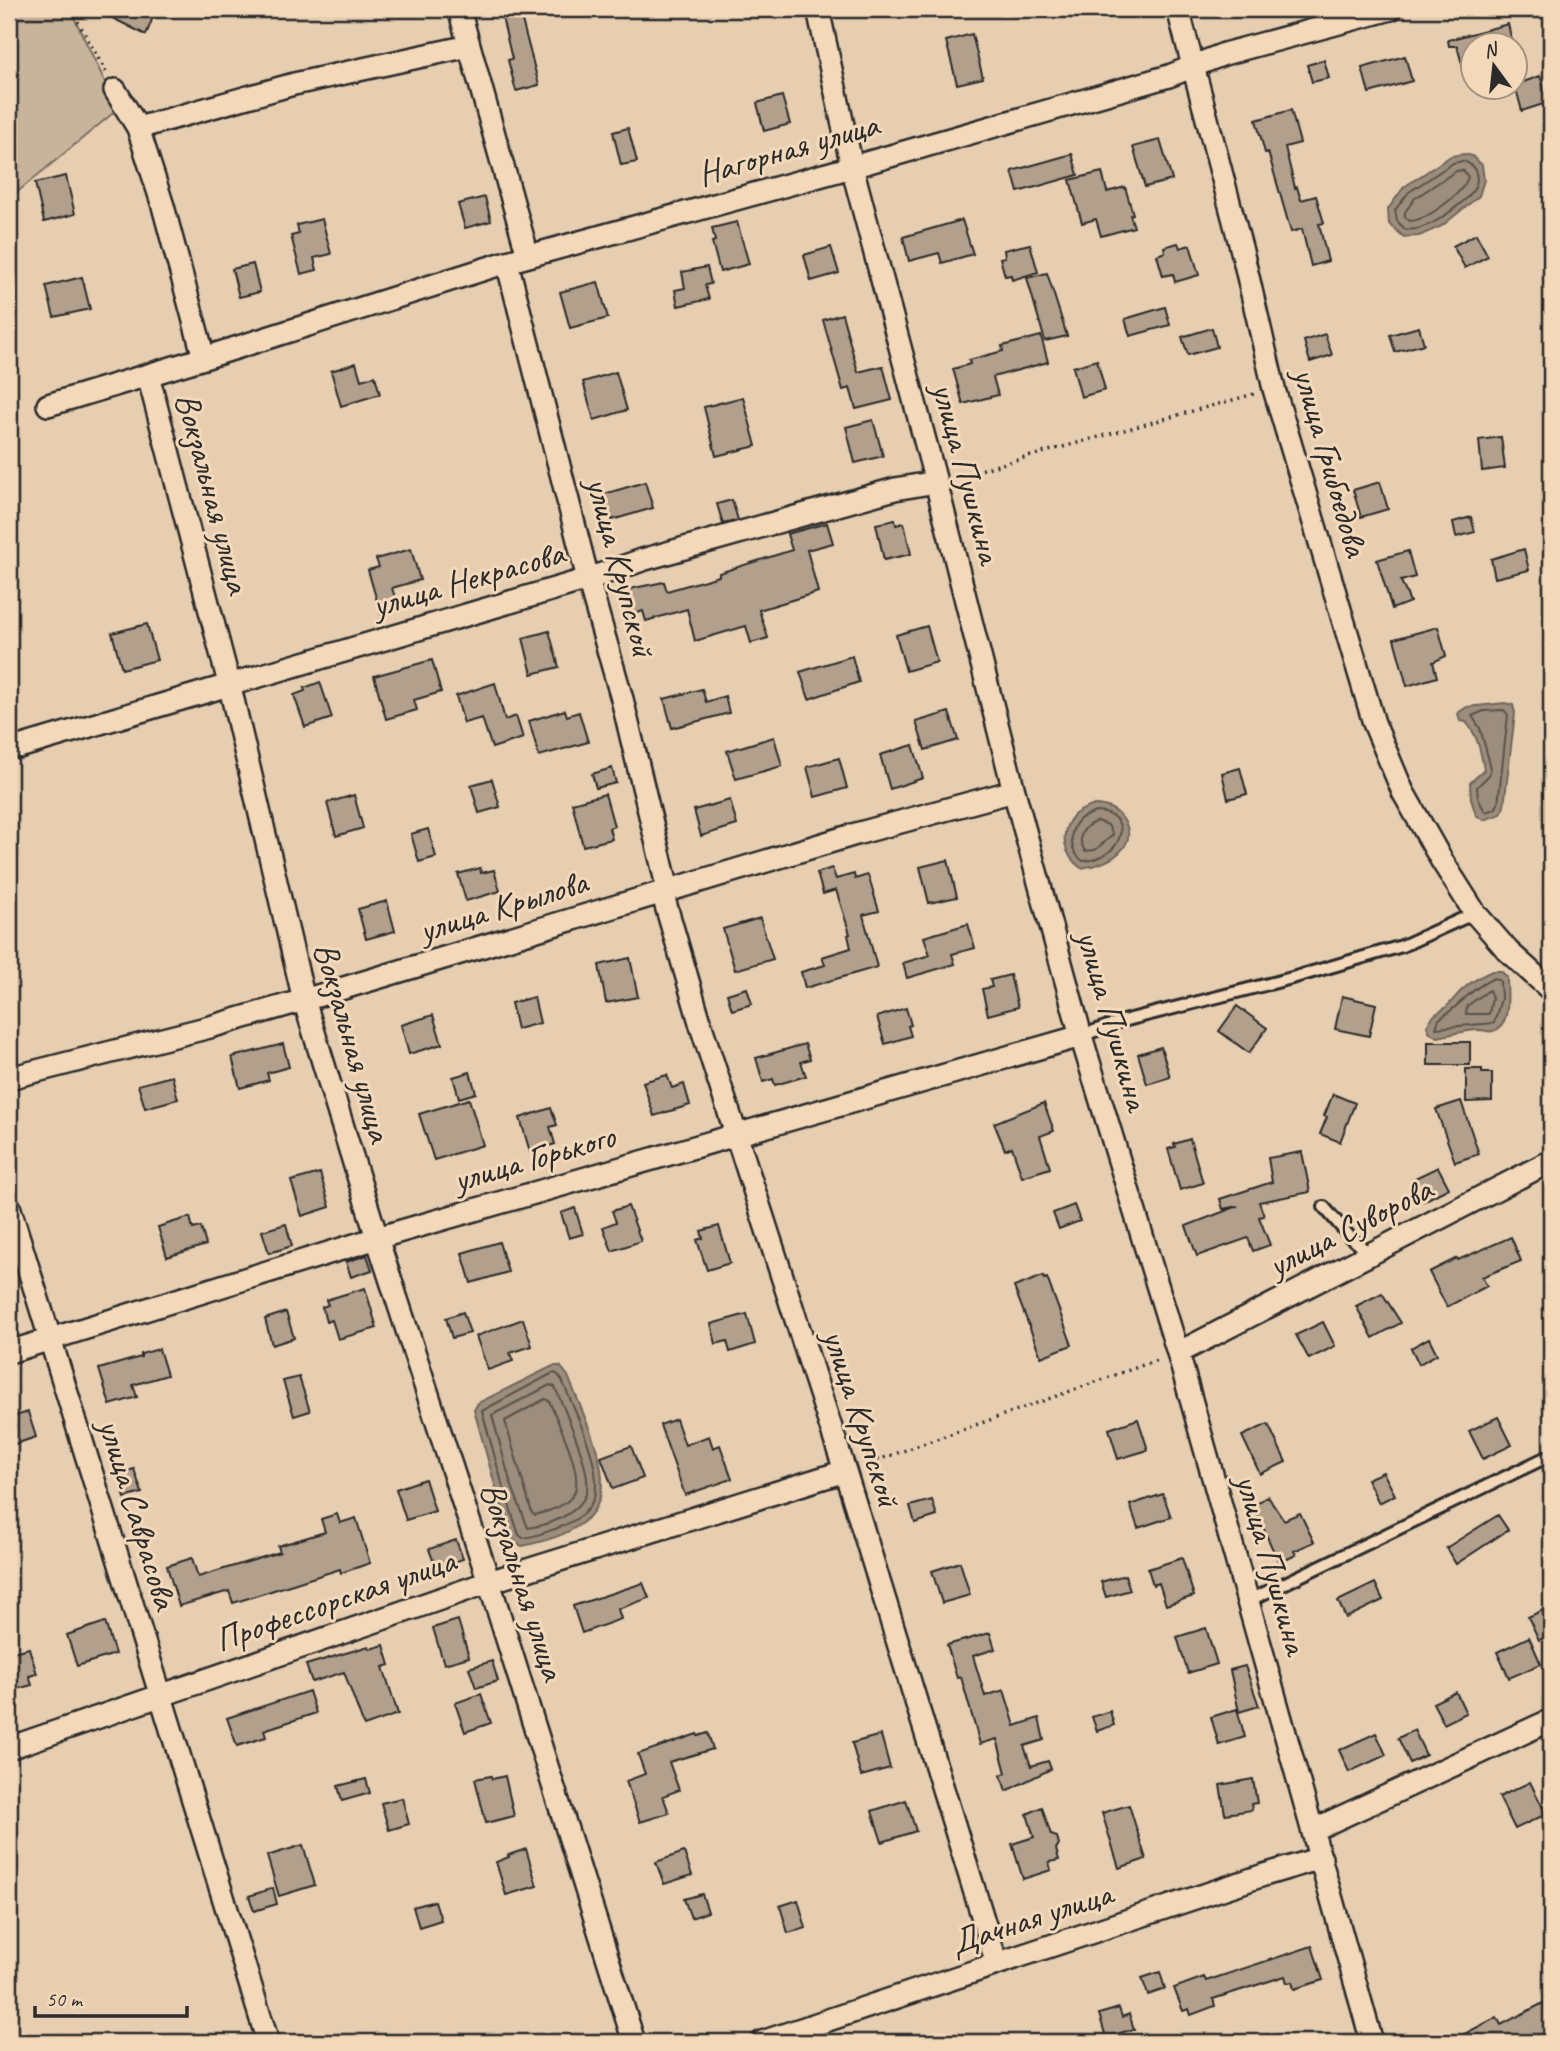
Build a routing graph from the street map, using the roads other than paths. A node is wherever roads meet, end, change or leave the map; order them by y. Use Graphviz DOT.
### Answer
graph roads {
  1 [pos="459,9"];
  2 [pos="818,9"];
  3 [pos="1178,9"];
  4 [pos="1391,9"];
  5 [pos="469,46"];
  6 [pos="1194,66"];
  7 [pos="115,90"];
  8 [pos="138,128"];
  9 [pos="852,167"];
  10 [pos="528,256"];
  11 [pos="507,262"];
  12 [pos="204,358"];
  13 [pos="148,375"];
  14 [pos="48,405"];
  15 [pos="936,482"];
  16 [pos="588,579"];
  17 [pos="229,684"];
  18 [pos="19,747"];
  19 [pos="1014,791"];
  20 [pos="665,891"];
  21 [pos="1475,913"];
  22 [pos="1551,990"];
  23 [pos="304,1000"];
  24 [pos="1081,1036"];
  25 [pos="9,1078"];
  26 [pos="736,1135"];
  27 [pos="1551,1161"];
  28 [pos="9,1206"];
  29 [pos="1324,1207"];
  30 [pos="377,1238"];
  31 [pos="1370,1254"];
  32 [pos="48,1339"];
  33 [pos="9,1352"];
  34 [pos="1178,1353"];
  35 [pos="1551,1455"];
  36 [pos="845,1471"];
  37 [pos="489,1581"];
  38 [pos="1248,1601"];
  39 [pos="160,1695"];
  40 [pos="1551,1720"];
  41 [pos="9,1748"];
  42 [pos="1312,1830"];
  43 [pos="1321,1858"];
  44 [pos="997,1964"];
  45 [pos="268,2042"];
  46 [pos="634,2042"];
  47 [pos="762,2042"];
  48 [pos="1372,2042"];
  1 -- 5 [label="street"];
  2 -- 9 [label="street, улица Пушкина"];
  3 -- 6 [label="street, улица Грибоедова"];
  4 -- 6 [label="street, Нагорная улица"];
  5 -- 8 [label="street"];
  5 -- 10 [label="street"];
  6 -- 9 [label="street, Нагорная улица"];
  6 -- 21 [label="street, улица Грибоедова"];
  7 -- 8 [label="street, Вокзальная улица"];
  8 -- 12 [label="street, Вокзальная улица"];
  9 -- 10 [label="street, Нагорная улица"];
  9 -- 15 [label="street, улица Пушкина"];
  10 -- 11 [label="street, Нагорная улица"];
  11 -- 12 [label="street, Нагорная улица"];
  11 -- 16 [label="street, улица Крупской"];
  12 -- 13 [label="street, Вокзальная улица"];
  13 -- 14 [label="street"];
  13 -- 17 [label="street, Вокзальная улица"];
  15 -- 16 [label="street, улица Некрасова"];
  15 -- 19 [label="street, улица Пушкина"];
  16 -- 17 [label="street, улица Некрасова"];
  16 -- 20 [label="street, улица Крупской"];
  17 -- 18 [label="street, улица Некрасова"];
  17 -- 23 [label="street, Вокзальная улица"];
  19 -- 20 [label="street, улица Крылова"];
  19 -- 24 [label="street, улица Пушкина"];
  20 -- 23 [label="street, улица Крылова"];
  20 -- 26 [label="street, улица Крупской"];
  21 -- 22 [label="street, улица Грибоедова"];
  21 -- 24 [label="lane"];
  23 -- 25 [label="street, улица Крылова"];
  23 -- 30 [label="street, Вокзальная улица"];
  24 -- 26 [label="street, улица Горького"];
  24 -- 34 [label="street, улица Пушкина"];
  26 -- 30 [label="street, улица Горького"];
  26 -- 36 [label="street, улица Крупской"];
  27 -- 31 [label="street, улица Суворова"];
  28 -- 32 [label="street, улица Саврасова"];
  29 -- 31 [label="lane"];
  30 -- 32 [label="street, улица Горького"];
  30 -- 37 [label="street, Вокзальная улица"];
  31 -- 34 [label="street, улица Суворова"];
  32 -- 33 [label="street, улица Горького"];
  32 -- 39 [label="street, улица Саврасова"];
  34 -- 38 [label="street, улица Пушкина"];
  35 -- 38 [label="lane"];
  36 -- 37 [label="street, Профессорская улица"];
  36 -- 44 [label="street, улица Крупской"];
  37 -- 39 [label="street, Профессорская улица"];
  37 -- 46 [label="street, Вокзальная улица"];
  38 -- 42 [label="street, улица Пушкина"];
  39 -- 41 [label="street, Профессорская улица"];
  39 -- 45 [label="street, улица Саврасова"];
  40 -- 42 [label="street"];
  42 -- 43 [label="street, улица Пушкина"];
  43 -- 44 [label="street, Дачная улица"];
  43 -- 48 [label="street, улица Пушкина"];
  44 -- 47 [label="street, Дачная улица"];
}
